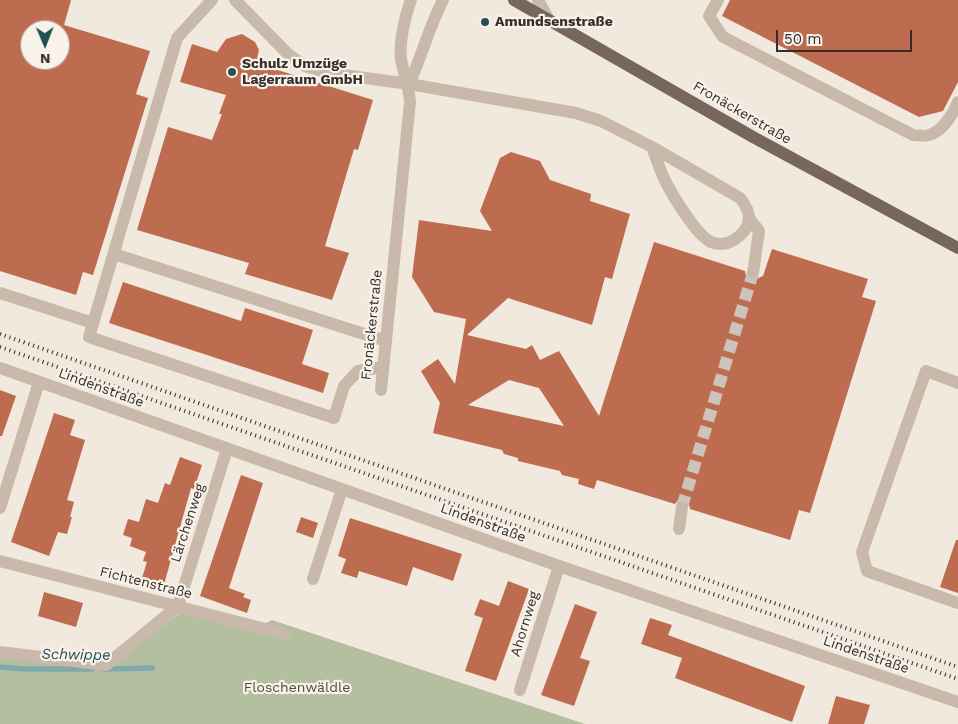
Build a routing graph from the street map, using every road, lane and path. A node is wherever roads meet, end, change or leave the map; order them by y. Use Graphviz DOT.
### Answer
graph roads {
  1 [pos="212,0"];
  2 [pos="234,0"];
  3 [pos="443,0"];
  4 [pos="514,0"];
  5 [pos="538,0"];
  6 [pos="718,0"];
  7 [pos="408,3"];
  8 [pos="549,20"];
  9 [pos="409,84"];
  10 [pos="958,102"];
  11 [pos="652,147"];
  12 [pos="749,218"];
  13 [pos="958,248"];
  14 [pos="114,254"];
  15 [pos="753,273"];
  16 [pos="0,293"];
  17 [pos="93,323"];
  18 [pos="386,341"];
  19 [pos="383,367"];
  20 [pos="0,368"];
  21 [pos="39,382"];
  22 [pos="958,383"];
  23 [pos="381,390"];
  24 [pos="228,449"];
  25 [pos="342,489"];
  26 [pos="682,506"];
  27 [pos="0,508"];
  28 [pos="679,529"];
  29 [pos="0,560"];
  30 [pos="559,566"];
  31 [pos="312,579"];
  32 [pos="958,603"];
  33 [pos="178,606"];
  34 [pos="285,634"];
  35 [pos="0,652"];
  36 [pos="520,690"];
  37 [pos="958,702"];
  1 -- 14 [label="street"];
  2 -- 9 [label="street"];
  3 -- 9 [label="street, Fronäckerstraße"];
  4 -- 8 [label="main road, Fronäckerstraße"];
  5 -- 8 [label="street"];
  6 -- 10 [label="street"];
  7 -- 9 [label="street, Fronäckerstraße"];
  8 -- 13 [label="main road, Fronäckerstraße"];
  9 -- 11 [label="street"];
  9 -- 18 [label="street, Fronäckerstraße"];
  11 -- 12 [label="street"];
  11 -- 12 [label="street"];
  12 -- 15 [label="street"];
  14 -- 17 [label="street"];
  14 -- 18 [label="street"];
  16 -- 17 [label="street"];
  17 -- 19 [label="street"];
  18 -- 19 [label="street, Fronäckerstraße"];
  19 -- 23 [label="street, Fronäckerstraße"];
  20 -- 21 [label="street, Lindenstraße"];
  21 -- 24 [label="street, Lindenstraße"];
  21 -- 27 [label="street"];
  22 -- 32 [label="street"];
  24 -- 25 [label="street, Lindenstraße"];
  24 -- 33 [label="street, Lärchenweg"];
  25 -- 30 [label="street, Lindenstraße"];
  25 -- 31 [label="street"];
  26 -- 28 [label="street"];
  29 -- 33 [label="street, Fichtenstraße"];
  30 -- 36 [label="street, Ahornweg"];
  30 -- 37 [label="street, Lindenstraße"];
  33 -- 34 [label="street, Fichtenstraße"];
  33 -- 35 [label="street"];
}
